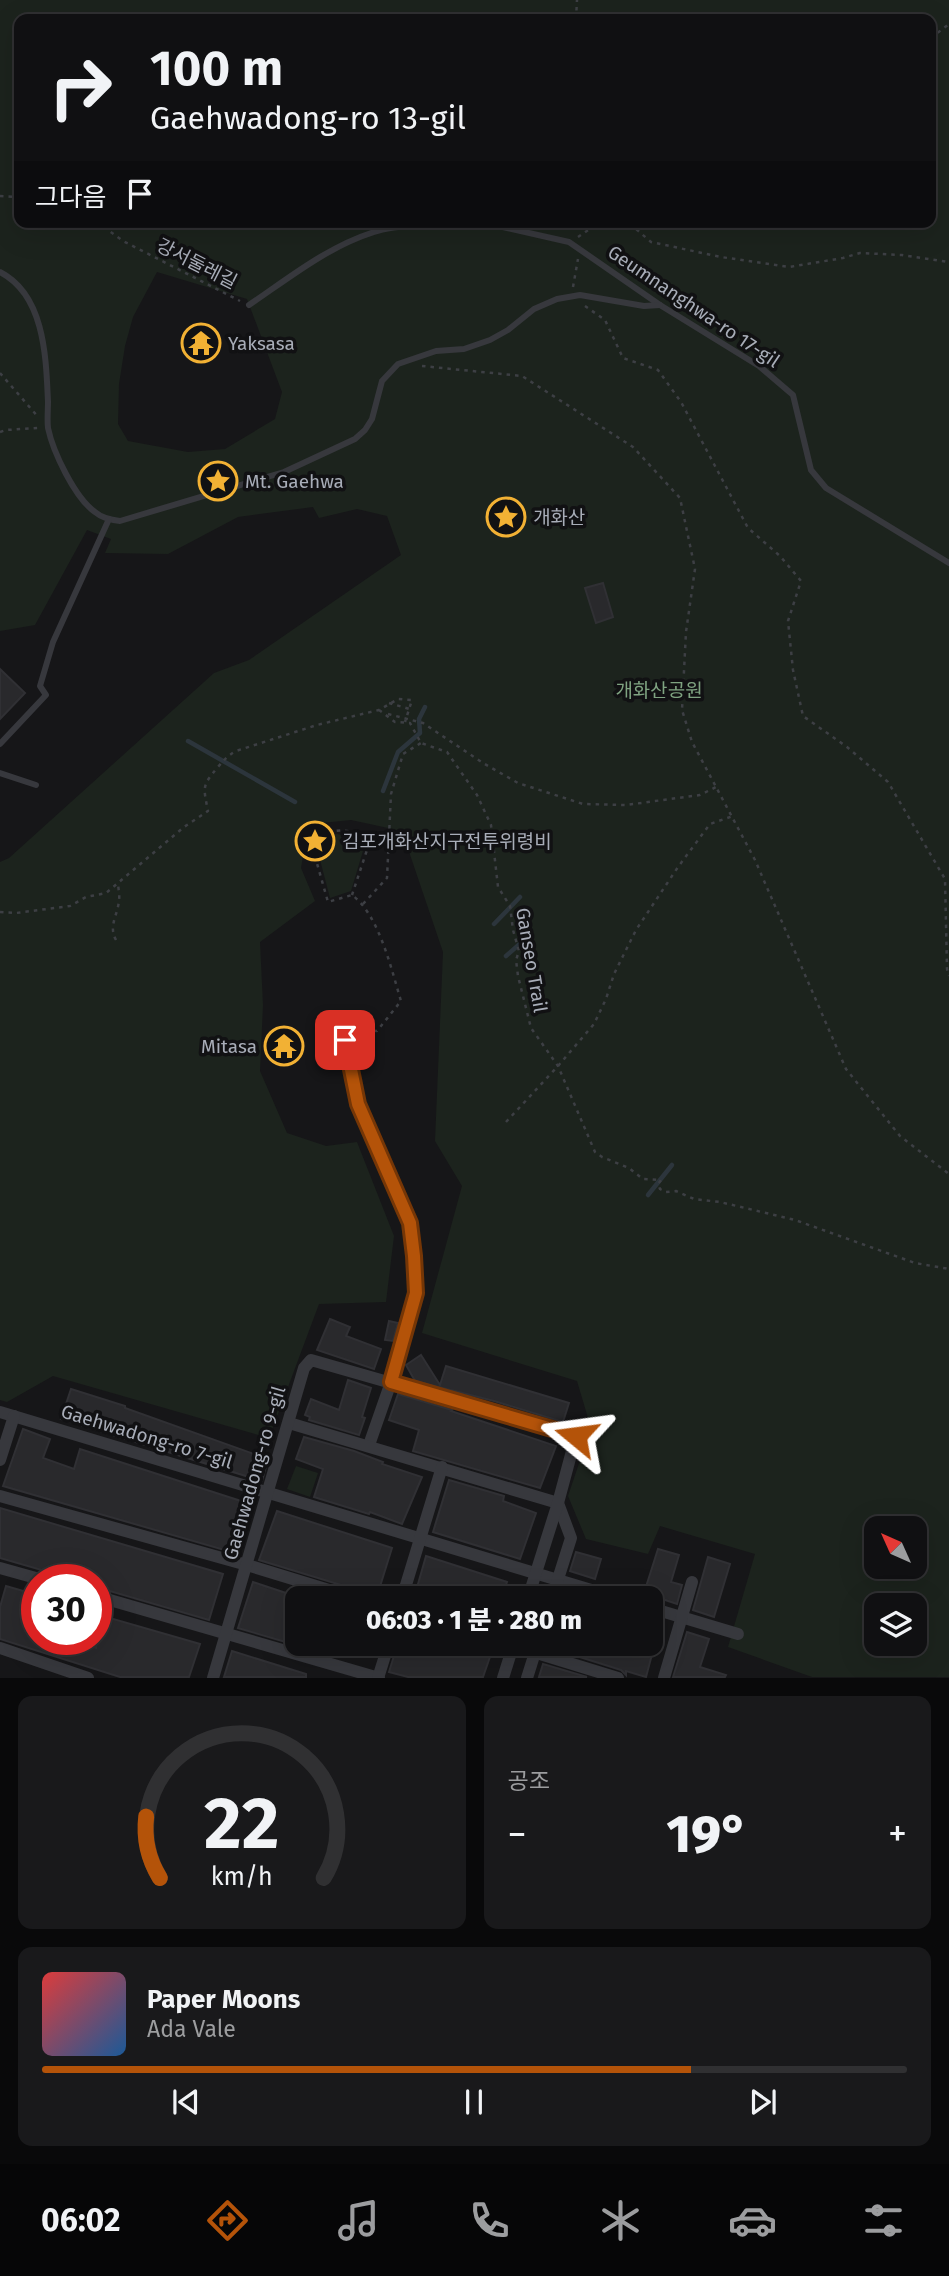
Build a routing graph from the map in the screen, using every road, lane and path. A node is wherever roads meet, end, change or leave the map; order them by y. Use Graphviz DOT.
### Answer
graph roads {
  1 [pos="105,228"];
  2 [pos="401,228"];
  3 [pos="507,228"];
  4 [pos="591,228"];
  5 [pos="635,228"];
  6 [pos="569,242"];
  7 [pos="580,249"];
  8 [pos="949,262"];
  9 [pos="0,272"];
  10 [pos="571,296"];
  11 [pos="249,305"];
  12 [pos="660,305"];
  13 [pos="398,364"];
  14 [pos="0,373"];
  15 [pos="48,428"];
  16 [pos="0,432"];
  17 [pos="110,520"];
  18 [pos="949,563"];
  19 [pos="389,704"];
  20 [pos="411,709"];
  21 [pos="379,710"];
  22 [pos="386,714"];
  23 [pos="405,717"];
  24 [pos="405,722"];
  25 [pos="421,743"];
  26 [pos="0,744"];
  27 [pos="0,773"];
  28 [pos="36,785"];
  29 [pos="718,786"];
  30 [pos="733,817"];
  31 [pos="118,882"];
  32 [pos="352,895"];
  33 [pos="363,904"];
  34 [pos="0,912"];
  35 [pos="116,940"];
  36 [pos="949,976"];
  37 [pos="345,1040"];
  38 [pos="558,1066"];
  39 [pos="506,1122"];
  40 [pos="949,1174"];
  41 [pos="949,1269"];
  42 [pos="391,1382"];
  43 [pos="0,1412"];
  44 [pos="14,1416"];
  45 [pos="289,1423"];
  46 [pos="369,1445"];
  47 [pos="0,1460"];
  48 [pos="442,1467"];
  49 [pos="268,1493"];
  50 [pos="0,1496"];
  51 [pos="558,1503"];
  52 [pos="421,1538"];
  53 [pos="247,1565"];
  54 [pos="0,1568"];
  55 [pos="536,1573"];
  56 [pos="21,1574"];
  57 [pos="557,1579"];
  58 [pos="692,1582"];
  59 [pos="316,1586"];
  60 [pos="406,1586"];
  61 [pos="532,1586"];
  62 [pos="555,1586"];
  63 [pos="579,1586"];
  64 [pos="112,1600"];
  65 [pos="663,1611"];
  66 [pos="682,1617"];
  67 [pos="226,1633"];
  68 [pos="738,1634"];
  69 [pos="0,1648"];
  70 [pos="384,1656"];
  71 [pos="508,1656"];
  72 [pos="534,1656"];
  73 [pos="558,1656"];
  74 [pos="378,1677"];
  75 [pos="88,1678"];
  76 [pos="213,1678"];
  77 [pos="503,1678"];
  78 [pos="527,1678"];
  79 [pos="618,1678"];
  80 [pos="664,1678"];
  1 -- 11 [label="path, 강서둘레길"];
  2 -- 11 [label="lane"];
  3 -- 6 [label="lane, Geumnanghwa-ro 17-gil"];
  4 -- 6 [label="path"];
  5 -- 8 [label="path"];
  6 -- 7 [label="lane, Geumnanghwa-ro 17-gil"];
  7 -- 10 [label="path"];
  7 -- 12 [label="lane, Geumnanghwa-ro 17-gil"];
  9 -- 15 [label="lane"];
  10 -- 12 [label="lane"];
  10 -- 13 [label="lane"];
  10 -- 36 [label="path"];
  12 -- 18 [label="lane, Geumnanghwa-ro 17-gil"];
  13 -- 17 [label="lane"];
  13 -- 29 [label="path"];
  14 -- 15 [label="path"];
  15 -- 16 [label="path"];
  15 -- 17 [label="lane"];
  17 -- 26 [label="lane"];
  19 -- 20 [label="path"];
  19 -- 20 [label="path"];
  19 -- 21 [label="path"];
  20 -- 23 [label="path"];
  21 -- 22 [label="path"];
  21 -- 31 [label="path"];
  22 -- 23 [label="path"];
  22 -- 24 [label="path"];
  23 -- 24 [label="path"];
  23 -- 29 [label="path"];
  24 -- 25 [label="path"];
  25 -- 33 [label="path"];
  25 -- 38 [label="path, Ganseo Trail"];
  27 -- 28 [label="lane"];
  29 -- 30 [label="path"];
  30 -- 38 [label="path"];
  30 -- 40 [label="path"];
  31 -- 34 [label="path"];
  31 -- 35 [label="path"];
  32 -- 32 [label="path"];
  32 -- 33 [label="path"];
  33 -- 37 [label="path"];
  37 -- 42 [label="street"];
  38 -- 39 [label="path"];
  38 -- 41 [label="path, Ganseo Trail"];
  42 -- 45 [label="street, Gaehwadong-ro 9-gil"];
  42 -- 46 [label="street"];
  42 -- 51 [label="street"];
  43 -- 44 [label="street, Gaehwadong-ro 7-gil"];
  44 -- 47 [label="street"];
  44 -- 49 [label="street, Gaehwadong-ro 7-gil"];
  45 -- 46 [label="street"];
  45 -- 49 [label="street, Gaehwadong-ro 9-gil"];
  46 -- 48 [label="street"];
  48 -- 51 [label="street"];
  48 -- 52 [label="street"];
  49 -- 52 [label="street, Gaehwadong-ro 7-gil"];
  49 -- 53 [label="street, Gaehwadong-ro 9-gil"];
  50 -- 53 [label="street"];
  51 -- 55 [label="street"];
  51 -- 57 [label="street"];
  52 -- 55 [label="street, Gaehwadong-ro 7-gil"];
  52 -- 60 [label="street"];
  53 -- 59 [label="street"];
  53 -- 67 [label="street, Gaehwadong-ro 9-gil"];
  54 -- 56 [label="street"];
  55 -- 57 [label="street, Gaehwadong-ro 7-gil"];
  55 -- 61 [label="street"];
  57 -- 62 [label="street"];
  57 -- 63 [label="street, Gaehwadong-ro 7-gil"];
  58 -- 66 [label="street"];
  64 -- 67 [label="street"];
  65 -- 66 [label="street"];
  66 -- 68 [label="street"];
  66 -- 80 [label="street"];
  67 -- 74 [label="street"];
  67 -- 76 [label="street, Gaehwadong-ro 9-gil"];
  69 -- 75 [label="street"];
  70 -- 74 [label="street"];
  71 -- 77 [label="street"];
  72 -- 78 [label="street"];
  73 -- 79 [label="street"];
}
